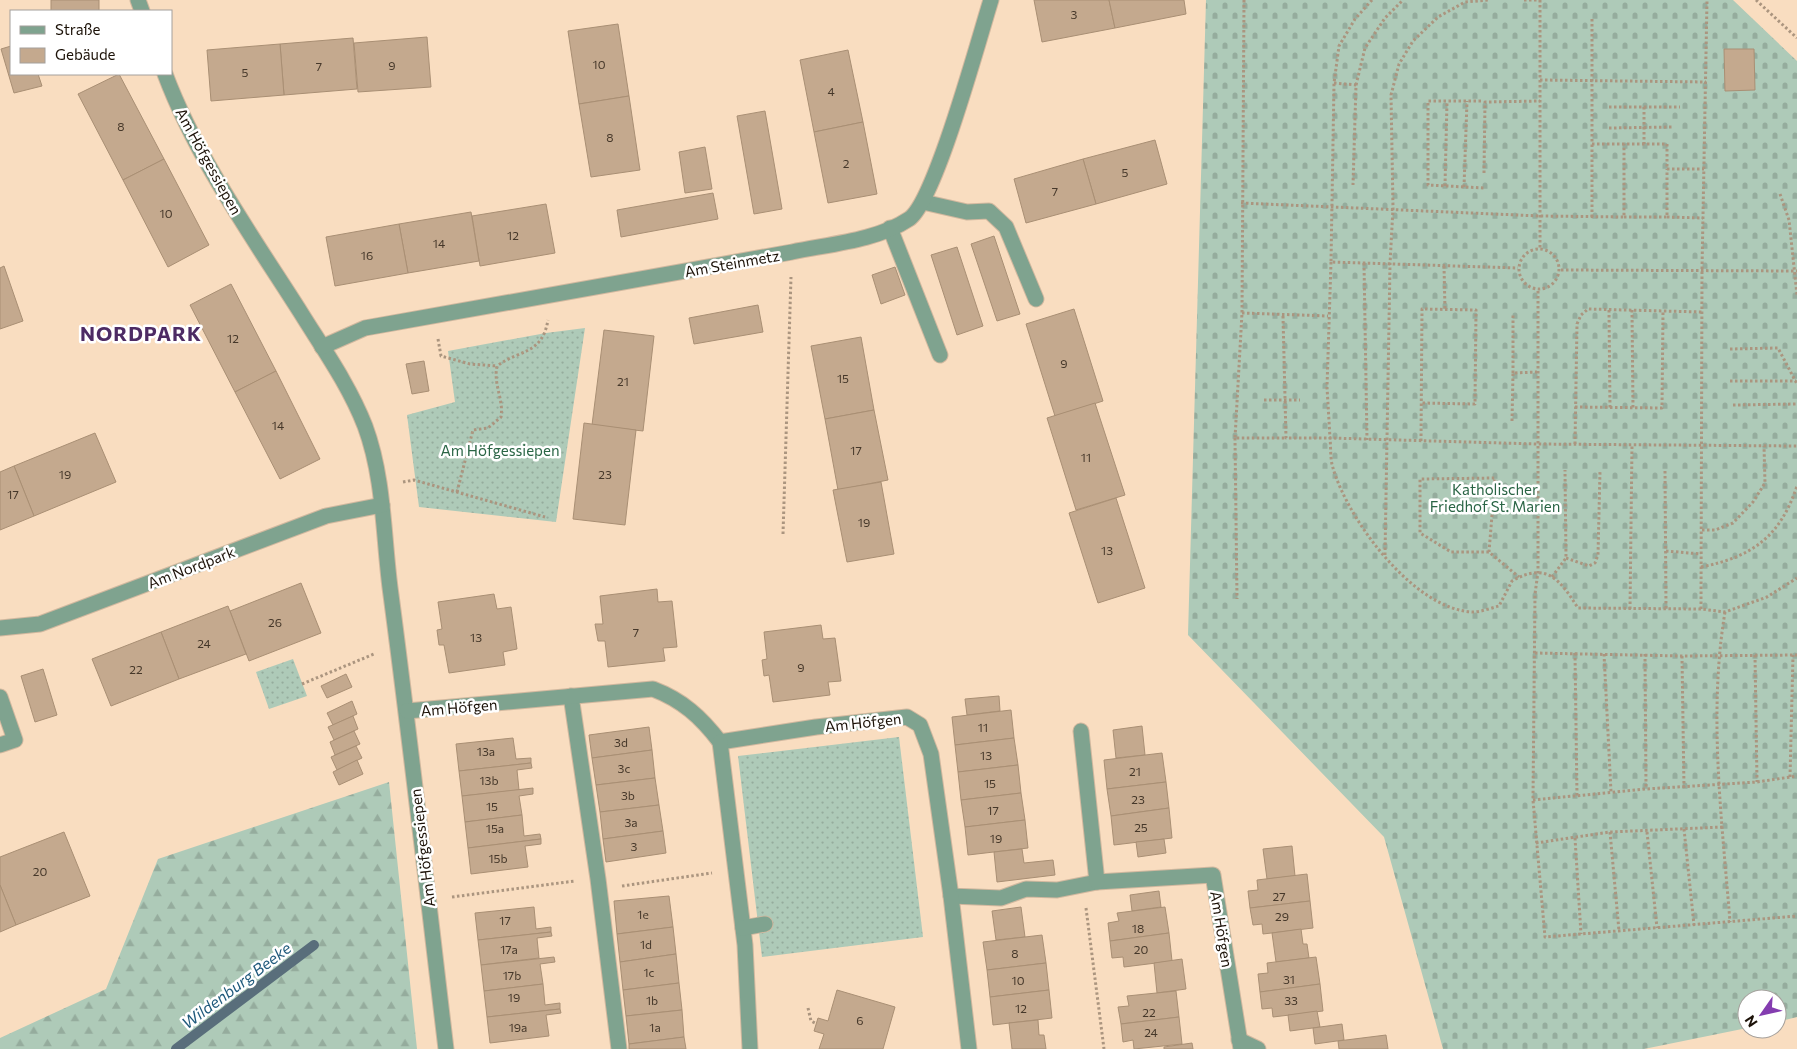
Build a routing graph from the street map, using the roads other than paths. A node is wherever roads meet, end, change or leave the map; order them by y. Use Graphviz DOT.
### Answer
graph roads {
  1 [pos="991,0"];
  2 [pos="165,75"];
  3 [pos="923,202"];
  4 [pos="890,228"];
  5 [pos="1036,299"];
  6 [pos="322,346"];
  7 [pos="940,355"];
  8 [pos="382,505"];
  9 [pos="0,628"];
  10 [pos="571,696"];
  11 [pos="0,697"];
  12 [pos="406,711"];
  13 [pos="1081,732"];
  14 [pos="720,742"];
  15 [pos="0,746"];
  16 [pos="1090,883"];
  17 [pos="951,896"];
  18 [pos="765,924"];
  19 [pos="743,928"];
  20 [pos="1240,1044"];
  21 [pos="446,1049"];
  22 [pos="619,1049"];
  23 [pos="750,1049"];
  24 [pos="969,1049"];
  25 [pos="1258,1049"];
  1 -- 3 [label="street, Am Steinmetz"];
  2 -- 6 [label="street, Am Höfgessiepen"];
  3 -- 4 [label="street, Am Steinmetz"];
  3 -- 5 [label="street"];
  4 -- 6 [label="street, Am Steinmetz"];
  4 -- 7 [label="street"];
  6 -- 8 [label="street, Am Höfgessiepen"];
  8 -- 9 [label="street, Am Nordpark"];
  8 -- 12 [label="street, Am Höfgessiepen"];
  10 -- 12 [label="street, Am Höfgen"];
  10 -- 14 [label="street, Am Höfgen"];
  10 -- 22 [label="street"];
  11 -- 15 [label="street"];
  12 -- 21 [label="street, Am Höfgessiepen"];
  13 -- 16 [label="street"];
  14 -- 17 [label="street, Am Höfgen"];
  14 -- 19 [label="street"];
  16 -- 17 [label="street, Am Höfgen"];
  16 -- 20 [label="street, Am Höfgen"];
  17 -- 24 [label="street, Am Höfgen"];
  18 -- 19 [label="street"];
  19 -- 23 [label="street"];
  20 -- 25 [label="street, Am Höfgen"];
}
